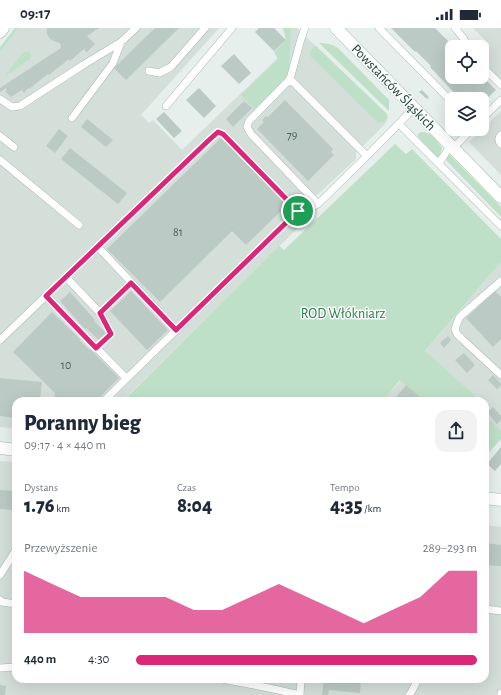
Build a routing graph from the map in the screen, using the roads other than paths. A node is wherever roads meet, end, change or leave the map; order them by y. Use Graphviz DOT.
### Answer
graph roads {
  1 [pos="3,28"];
  2 [pos="136,28"];
  3 [pos="205,28"];
  4 [pos="232,28"];
  5 [pos="305,28"];
  6 [pos="336,28"];
  7 [pos="379,28"];
  8 [pos="455,28"];
  9 [pos="0,32"];
  10 [pos="464,40"];
  11 [pos="121,42"];
  12 [pos="149,71"];
  13 [pos="489,73"];
  14 [pos="290,79"];
  15 [pos="501,85"];
  16 [pos="445,95"];
  17 [pos="0,98"];
  18 [pos="501,100"];
  19 [pos="166,106"];
  20 [pos="414,108"];
  21 [pos="489,112"];
  22 [pos="72,118"];
  23 [pos="399,124"];
  24 [pos="501,135"];
  25 [pos="0,136"];
  26 [pos="464,136"];
  27 [pos="501,144"];
  28 [pos="452,146"];
  29 [pos="14,147"];
  30 [pos="367,156"];
  31 [pos="0,160"];
  32 [pos="439,163"];
  33 [pos="501,197"];
  34 [pos="318,204"];
  35 [pos="298,211"];
  36 [pos="79,225"];
  37 [pos="501,226"];
  38 [pos="98,247"];
  39 [pos="66,277"];
  40 [pos="501,281"];
  41 [pos="131,283"];
  42 [pos="46,296"];
  43 [pos="100,313"];
  44 [pos="176,330"];
  45 [pos="0,340"];
  46 [pos="96,348"];
  47 [pos="501,375"];
  48 [pos="126,378"];
  49 [pos="108,397"];
  50 [pos="0,448"];
  51 [pos="12,450"];
  52 [pos="489,498"];
  53 [pos="501,500"];
  54 [pos="12,556"];
  55 [pos="0,575"];
  56 [pos="0,600"];
  57 [pos="12,603"];
  58 [pos="489,610"];
  59 [pos="501,611"];
  60 [pos="12,667"];
  61 [pos="0,668"];
  62 [pos="243,683"];
  63 [pos="301,683"];
  64 [pos="416,683"];
  65 [pos="300,695"];
  66 [pos="409,695"];
  1 -- 9 [label="main road"];
  2 -- 11 [label="lane"];
  3 -- 12 [label="lane"];
  4 -- 19 [label="lane"];
  5 -- 14 [label="lane"];
  6 -- 20 [label="main road, Powstańców Śląskich"];
  7 -- 16 [label="lane"];
  8 -- 10 [label="lane"];
  11 -- 17 [label="lane"];
  11 -- 22 [label="lane"];
  13 -- 15 [label="lane"];
  14 -- 30 [label="lane"];
  14 -- 34 [label="lane"];
  18 -- 21 [label="lane"];
  20 -- 23 [label="lane"];
  20 -- 28 [label="main road, Powstańców Śląskich"];
  23 -- 30 [label="lane"];
  23 -- 32 [label="lane"];
  24 -- 27 [label="lane"];
  25 -- 29 [label="lane"];
  26 -- 28 [label="lane"];
  28 -- 32 [label="lane"];
  28 -- 33 [label="main road, Powstańców Śląskich"];
  30 -- 34 [label="lane"];
  31 -- 36 [label="lane"];
  32 -- 37 [label="lane"];
  34 -- 35 [label="lane"];
  35 -- 38 [label="lane"];
  35 -- 44 [label="lane"];
  38 -- 39 [label="lane"];
  38 -- 41 [label="lane"];
  39 -- 42 [label="lane"];
  39 -- 43 [label="lane"];
  40 -- 47 [label="lane"];
  41 -- 43 [label="lane"];
  41 -- 44 [label="lane"];
  42 -- 45 [label="lane"];
  42 -- 46 [label="lane"];
  43 -- 46 [label="lane"];
  44 -- 48 [label="lane"];
  46 -- 48 [label="lane"];
  48 -- 49 [label="lane"];
  50 -- 51 [label="main road"];
  52 -- 53 [label="main road"];
  54 -- 55 [label="lane"];
  56 -- 57 [label="lane"];
  58 -- 59 [label="lane"];
  60 -- 61 [label="lane"];
  62 -- 65 [label="lane"];
  63 -- 65 [label="lane"];
  64 -- 66 [label="lane"];
}
